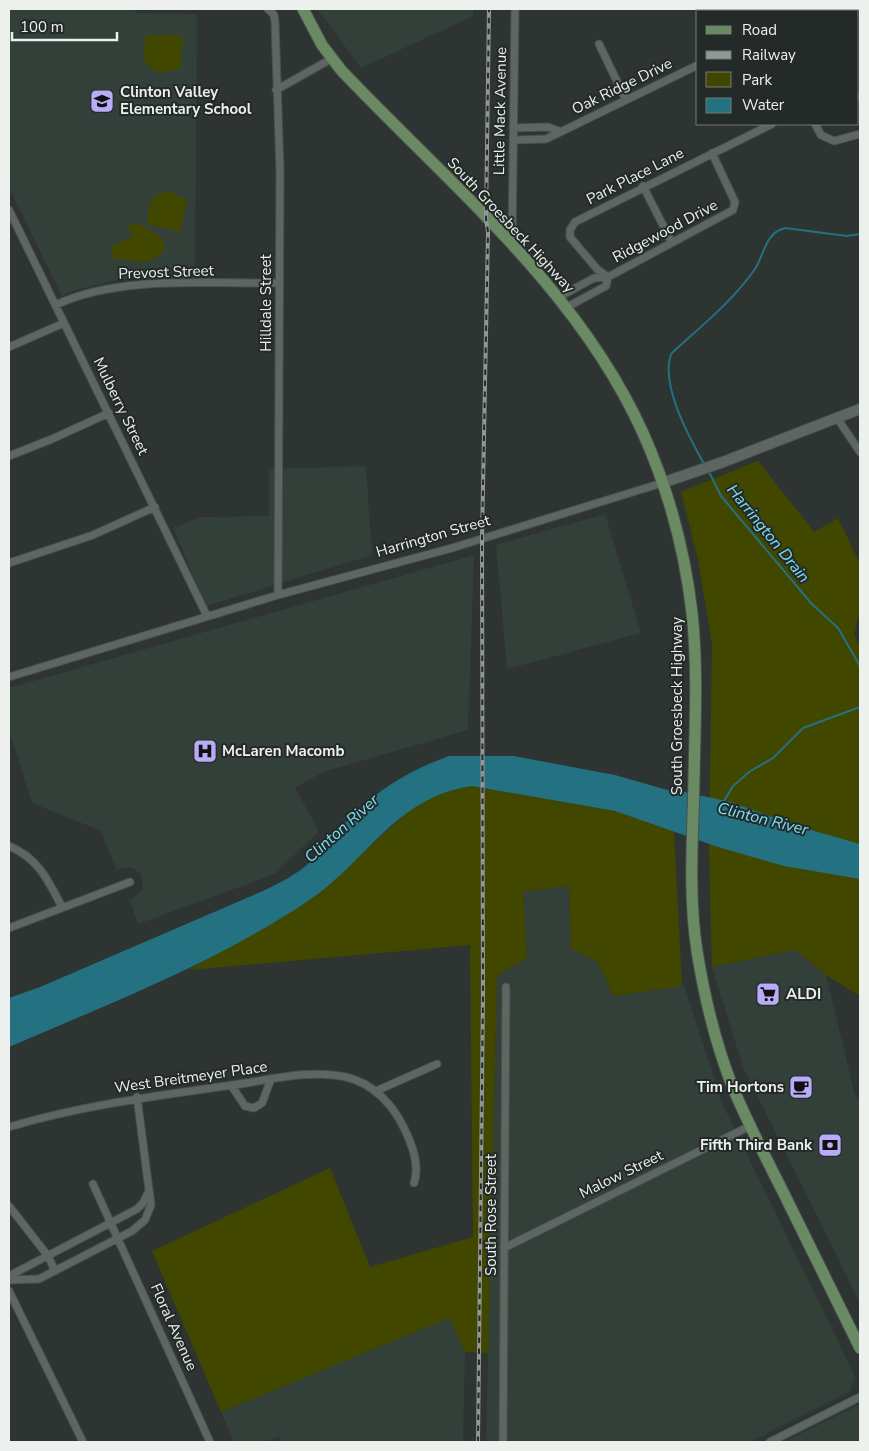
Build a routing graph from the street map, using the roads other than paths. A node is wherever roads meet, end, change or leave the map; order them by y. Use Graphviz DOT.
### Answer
graph roads {
  1 [pos="303,9"];
  2 [pos="515,9"];
  3 [pos="270,10"];
  4 [pos="599,44"];
  5 [pos="331,59"];
  6 [pos="696,66"];
  7 [pos="276,90"];
  8 [pos="626,100"];
  9 [pos="770,125"];
  10 [pos="816,125"];
  11 [pos="513,128"];
  12 [pos="558,131"];
  13 [pos="860,134"];
  14 [pos="513,140"];
  15 [pos="712,153"];
  16 [pos="644,186"];
  17 [pos="9,210"];
  18 [pos="671,241"];
  19 [pos="512,244"];
  20 [pos="608,277"];
  21 [pos="280,283"];
  22 [pos="559,297"];
  23 [pos="56,305"];
  24 [pos="568,307"];
  25 [pos="64,323"];
  26 [pos="9,347"];
  27 [pos="860,409"];
  28 [pos="109,412"];
  29 [pos="837,418"];
  30 [pos="860,452"];
  31 [pos="9,456"];
  32 [pos="662,483"];
  33 [pos="155,506"];
  34 [pos="9,563"];
  35 [pos="278,595"];
  36 [pos="207,616"];
  37 [pos="9,677"];
  38 [pos="9,846"];
  39 [pos="130,882"];
  40 [pos="62,907"];
  41 [pos="9,928"];
  42 [pos="506,987"];
  43 [pos="437,1064"];
  44 [pos="271,1079"];
  45 [pos="231,1085"];
  46 [pos="376,1091"];
  47 [pos="137,1097"];
  48 [pos="750,1126"];
  49 [pos="9,1127"];
  50 [pos="414,1183"];
  51 [pos="93,1184"];
  52 [pos="149,1191"];
  53 [pos="9,1206"];
  54 [pos="112,1222"];
  55 [pos="120,1238"];
  56 [pos="504,1248"];
  57 [pos="48,1256"];
  58 [pos="55,1271"];
  59 [pos="9,1278"];
  60 [pos="9,1291"];
  61 [pos="860,1348"];
  62 [pos="860,1397"];
  63 [pos="83,1442"];
  64 [pos="210,1442"];
  65 [pos="503,1442"];
  66 [pos="770,1442"];
  1 -- 5 [label="main road, South Groesbeck Highway"];
  2 -- 11 [label="street, Little Mack Avenue"];
  3 -- 7 [label="street, Hilldale Street"];
  4 -- 8 [label="street"];
  5 -- 7 [label="street"];
  5 -- 19 [label="main road, South Groesbeck Highway"];
  6 -- 8 [label="street, Oak Ridge Drive"];
  7 -- 21 [label="street, Hilldale Street"];
  8 -- 12 [label="street, Oak Ridge Drive"];
  9 -- 15 [label="street, Park Place Lane"];
  10 -- 13 [label="street"];
  11 -- 12 [label="street, Oak Ridge Drive"];
  11 -- 14 [label="street, Little Mack Avenue"];
  12 -- 14 [label="street, Oak Ridge Drive"];
  14 -- 19 [label="street, Little Mack Avenue"];
  15 -- 16 [label="street, Park Place Lane"];
  15 -- 18 [label="street, Ridgewood Drive"];
  16 -- 18 [label="street"];
  16 -- 20 [label="street, Park Place Lane"];
  17 -- 23 [label="street, Mulberry Street"];
  18 -- 20 [label="street, Ridgewood Drive"];
  19 -- 22 [label="main road, South Groesbeck Highway"];
  20 -- 22 [label="street, Ridgewood Drive"];
  20 -- 24 [label="street, Ridgewood Drive"];
  21 -- 23 [label="street, Prevost Street"];
  21 -- 35 [label="street, Hilldale Street"];
  22 -- 24 [label="main road, South Groesbeck Highway"];
  23 -- 25 [label="street, Mulberry Street"];
  24 -- 32 [label="main road, South Groesbeck Highway"];
  25 -- 26 [label="street"];
  25 -- 28 [label="street, Mulberry Street"];
  27 -- 29 [label="street, Harrington Street"];
  28 -- 31 [label="street"];
  28 -- 33 [label="street, Mulberry Street"];
  29 -- 30 [label="street"];
  29 -- 32 [label="street, Harrington Street"];
  32 -- 35 [label="street, Harrington Street"];
  32 -- 48 [label="main road, South Groesbeck Highway"];
  33 -- 34 [label="street"];
  33 -- 36 [label="street, Mulberry Street"];
  35 -- 36 [label="street, Harrington Street"];
  36 -- 37 [label="street, Harrington Street"];
  38 -- 40 [label="street"];
  39 -- 40 [label="street"];
  40 -- 41 [label="street"];
  42 -- 56 [label="street, South Rose Street"];
  43 -- 46 [label="street"];
  44 -- 45 [label="street, West Breitmeyer Place"];
  44 -- 45 [label="street"];
  44 -- 46 [label="street, West Breitmeyer Place"];
  45 -- 47 [label="street, West Breitmeyer Place"];
  46 -- 50 [label="street, West Breitmeyer Place"];
  47 -- 49 [label="street, West Breitmeyer Place"];
  47 -- 52 [label="street"];
  48 -- 56 [label="street, Malow Street"];
  48 -- 61 [label="main road, South Groesbeck Highway"];
  51 -- 54 [label="street, Floral Avenue"];
  52 -- 54 [label="street"];
  52 -- 55 [label="street"];
  53 -- 57 [label="street"];
  54 -- 55 [label="street, Floral Avenue"];
  54 -- 57 [label="street"];
  55 -- 58 [label="street"];
  55 -- 64 [label="street, Floral Avenue"];
  56 -- 65 [label="street, South Rose Street"];
  57 -- 58 [label="street"];
  57 -- 59 [label="street"];
  58 -- 59 [label="street"];
  60 -- 63 [label="street"];
  62 -- 66 [label="street"];
}
